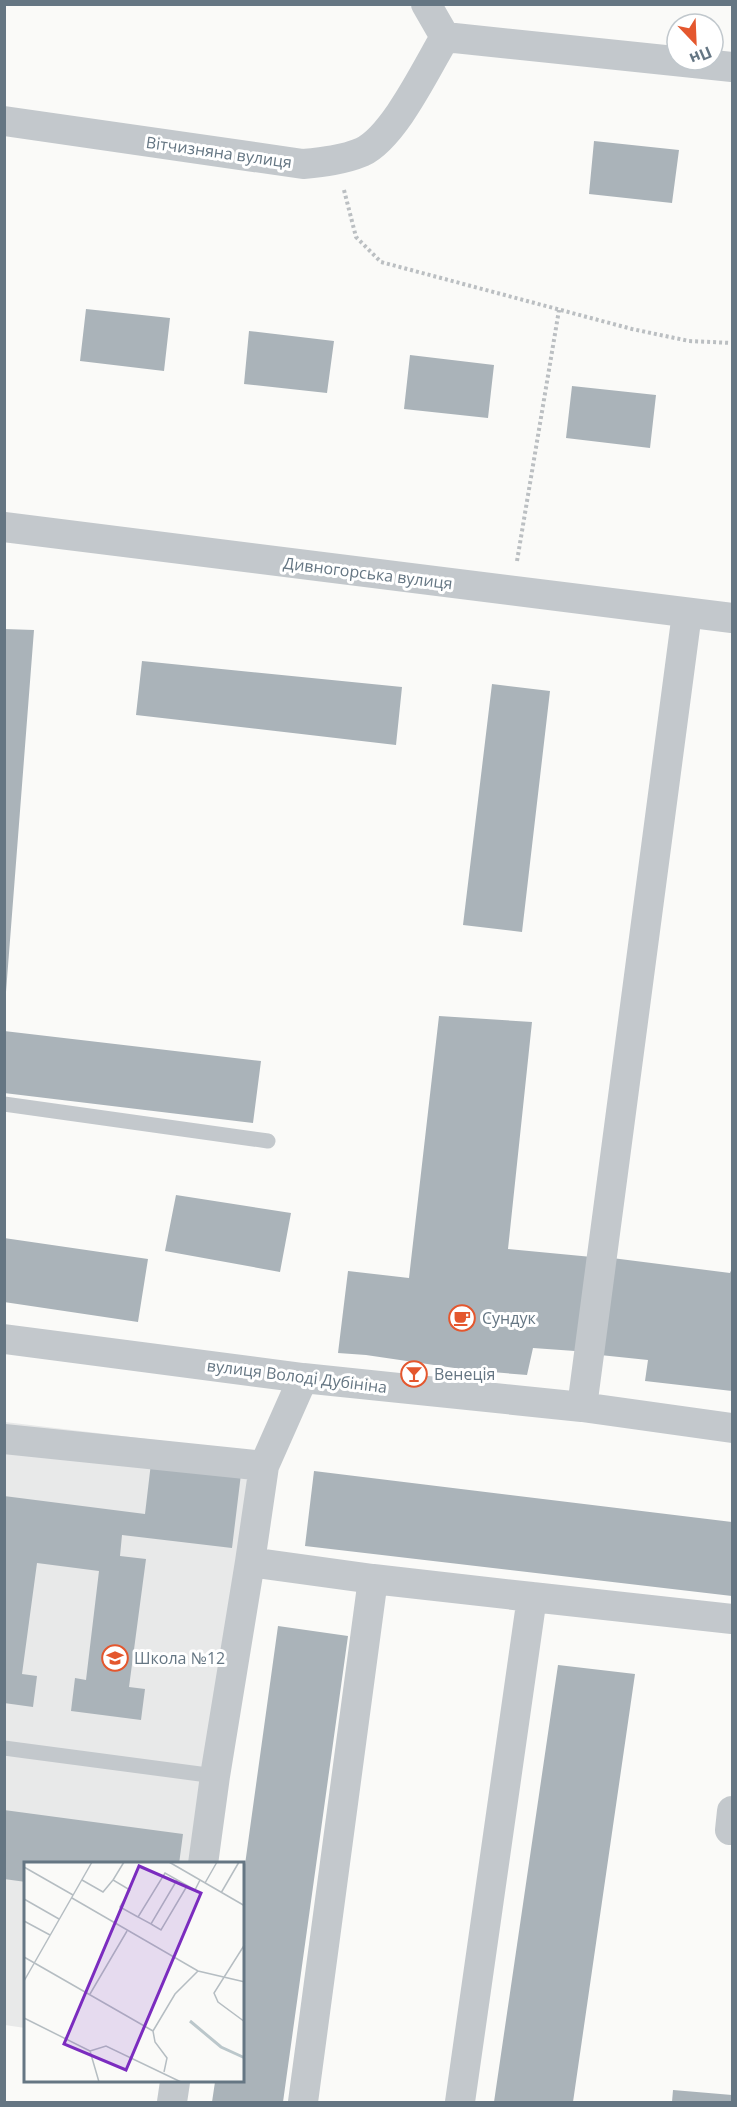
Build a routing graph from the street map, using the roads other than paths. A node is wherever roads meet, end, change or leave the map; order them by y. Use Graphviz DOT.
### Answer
graph roads {
  1 [pos="426,4"];
  2 [pos="445,37"];
  3 [pos="732,67"];
  4 [pos="4,121"];
  5 [pos="4,527"];
  6 [pos="687,614"];
  7 [pos="732,618"];
  8 [pos="4,1104"];
  9 [pos="268,1141"];
  10 [pos="4,1339"];
  11 [pos="303,1378"];
  12 [pos="582,1407"];
  13 [pos="732,1428"];
  14 [pos="4,1439"];
  15 [pos="264,1467"];
  16 [pos="250,1562"];
  17 [pos="373,1579"];
  18 [pos="532,1597"];
  19 [pos="732,1619"];
  20 [pos="4,1748"];
  21 [pos="215,1776"];
  22 [pos="732,1811"];
  23 [pos="732,1830"];
  24 [pos="203,1862"];
  25 [pos="175,2083"];
  26 [pos="172,2103"];
  27 [pos="303,2103"];
  28 [pos="460,2103"];
  1 -- 2 [label="street"];
  2 -- 3 [label="street"];
  2 -- 4 [label="street, Вітчизняна вулиця"];
  5 -- 6 [label="street, Дивногорська вулиця"];
  6 -- 7 [label="street, Дивногорська вулиця"];
  6 -- 12 [label="street"];
  8 -- 9 [label="lane"];
  10 -- 11 [label="street, вулиця Володі Дубініна"];
  11 -- 12 [label="street, вулиця Володі Дубініна"];
  11 -- 15 [label="street"];
  12 -- 13 [label="street, вулиця Володі Дубініна"];
  14 -- 15 [label="street"];
  15 -- 16 [label="street"];
  16 -- 17 [label="street"];
  16 -- 21 [label="street"];
  17 -- 18 [label="street"];
  17 -- 27 [label="street"];
  18 -- 19 [label="street"];
  18 -- 28 [label="street"];
  20 -- 21 [label="lane"];
  21 -- 24 [label="street"];
  22 -- 23 [label="street"];
  25 -- 26 [label="street"];
}
